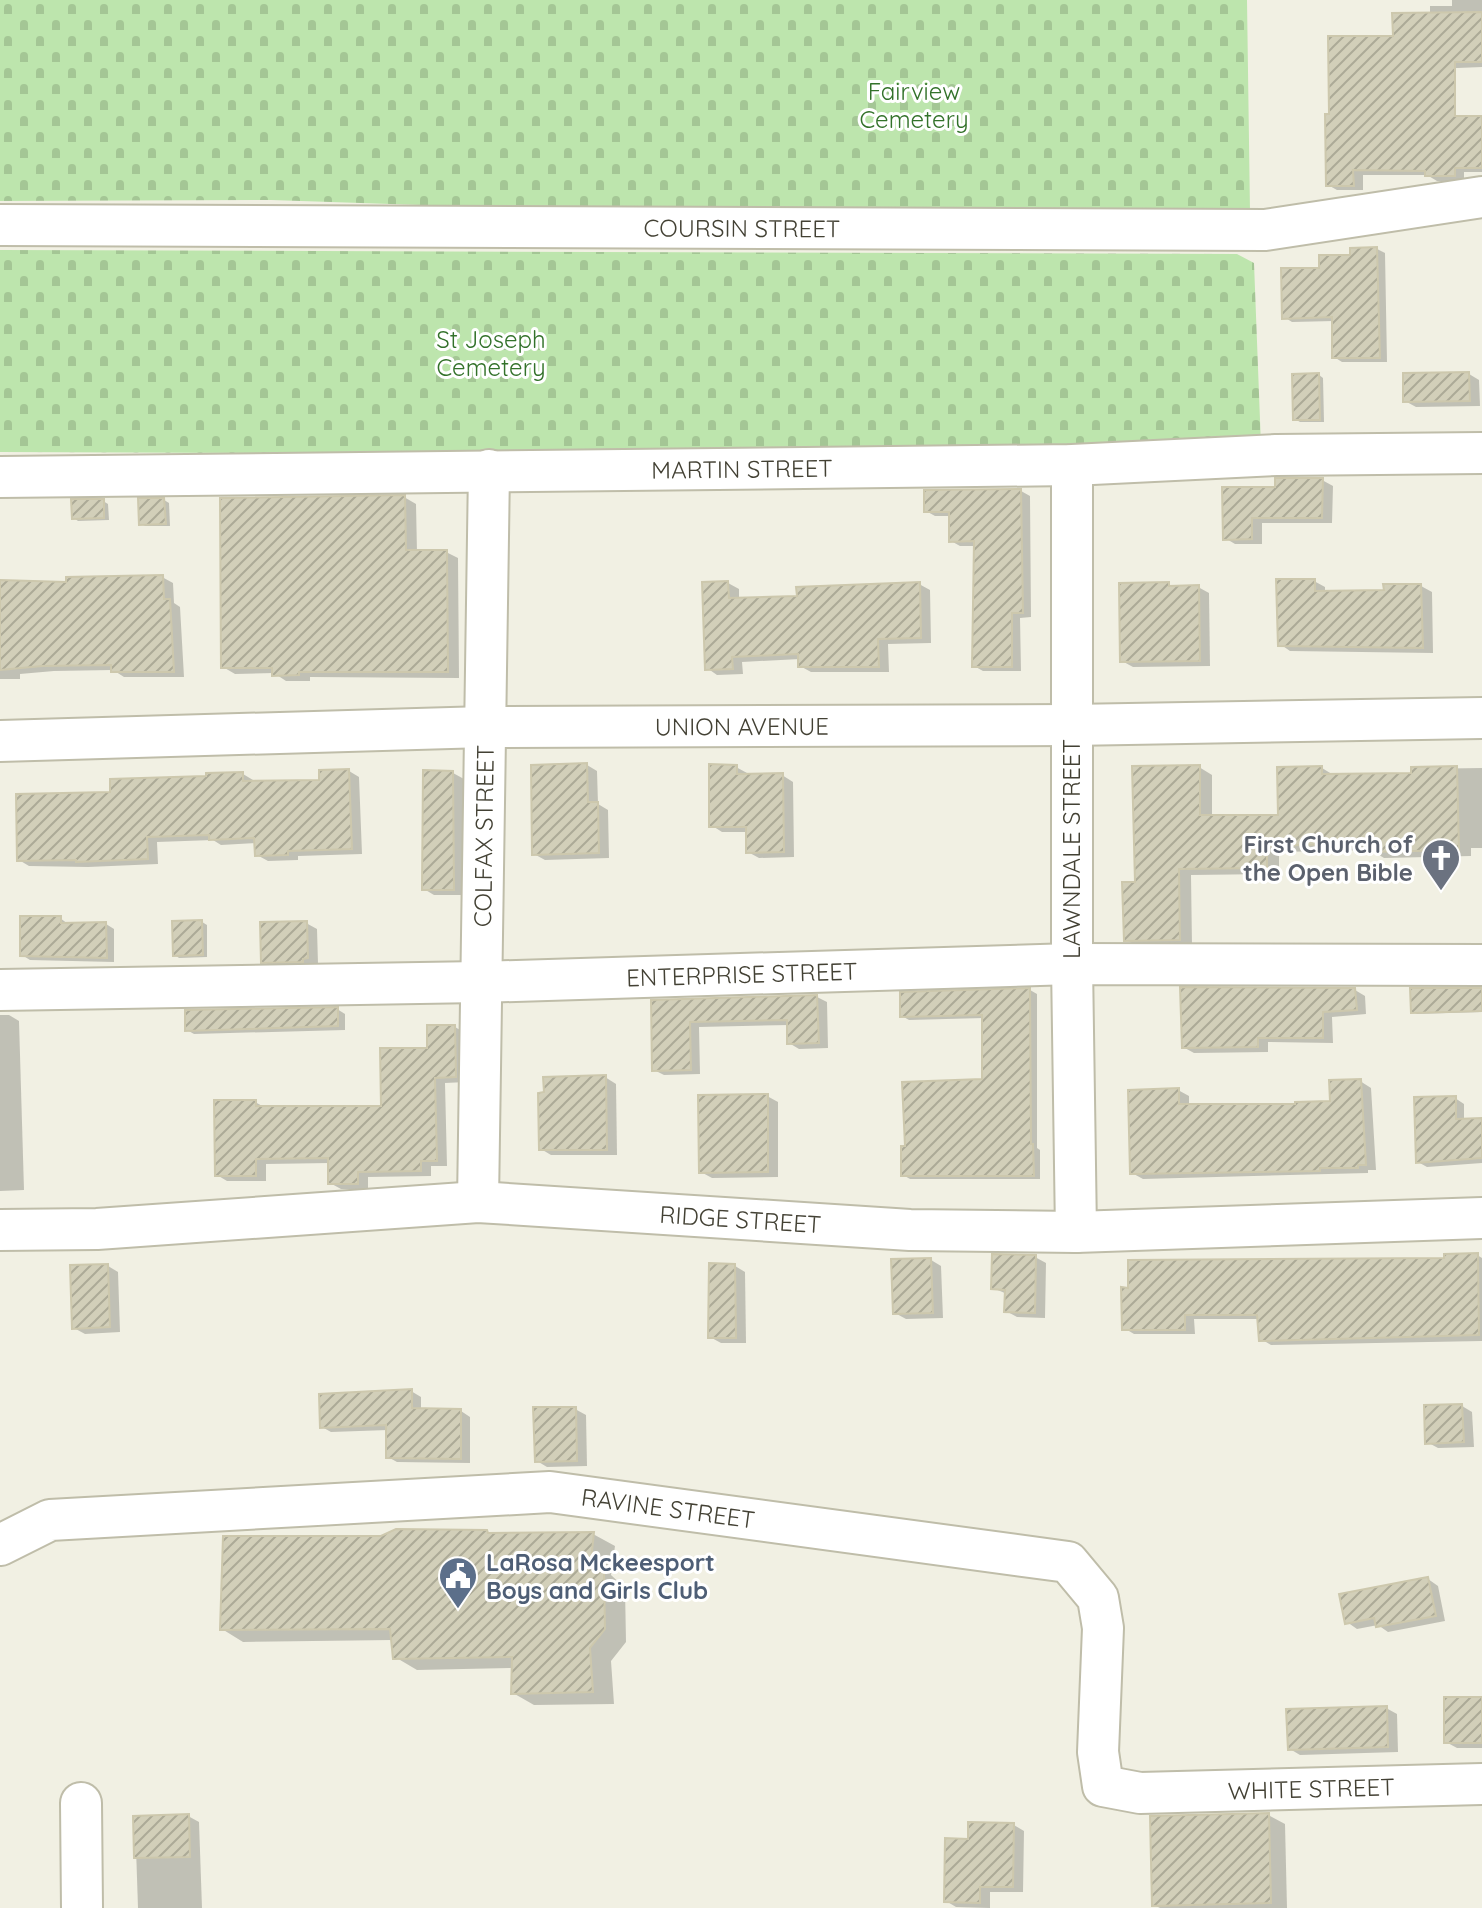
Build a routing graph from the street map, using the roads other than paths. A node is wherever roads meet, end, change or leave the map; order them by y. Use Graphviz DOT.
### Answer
graph roads {
  1 [pos="1482,197"];
  2 [pos="0,225"];
  3 [pos="1482,453"];
  4 [pos="1072,465"];
  5 [pos="489,470"];
  6 [pos="0,477"];
  7 [pos="1482,718"];
  8 [pos="1071,725"];
  9 [pos="485,727"];
  10 [pos="0,741"];
  11 [pos="1072,964"];
  12 [pos="1482,965"];
  13 [pos="480,982"];
  14 [pos="0,990"];
  15 [pos="478,1202"];
  16 [pos="1482,1218"];
  17 [pos="0,1230"];
  18 [pos="1076,1232"];
  19 [pos="0,1545"];
  20 [pos="1482,1784"];
  21 [pos="1140,1793"];
  22 [pos="81,1803"];
  23 [pos="82,1908"];
  1 -- 2 [label="street, COURSIN STREET"];
  3 -- 4 [label="street, MARTIN STREET"];
  4 -- 5 [label="street, MARTIN STREET"];
  4 -- 8 [label="street, LAWNDALE STREET"];
  5 -- 6 [label="street, MARTIN STREET"];
  5 -- 9 [label="street, COLFAX STREET"];
  7 -- 8 [label="street, UNION AVENUE"];
  8 -- 9 [label="street, UNION AVENUE"];
  8 -- 11 [label="street, LAWNDALE STREET"];
  9 -- 10 [label="street, UNION AVENUE"];
  9 -- 13 [label="street, COLFAX STREET"];
  11 -- 12 [label="street, ENTERPRISE STREET"];
  11 -- 13 [label="street, ENTERPRISE STREET"];
  11 -- 18 [label="street, LAWNDALE STREET"];
  13 -- 14 [label="street, ENTERPRISE STREET"];
  13 -- 15 [label="street, COLFAX STREET"];
  15 -- 17 [label="street, RIDGE STREET"];
  15 -- 18 [label="street, RIDGE STREET"];
  16 -- 18 [label="street, RIDGE STREET"];
  19 -- 21 [label="street, RAVINE STREET"];
  20 -- 21 [label="street, WHITE STREET"];
  22 -- 23 [label="street"];
}
